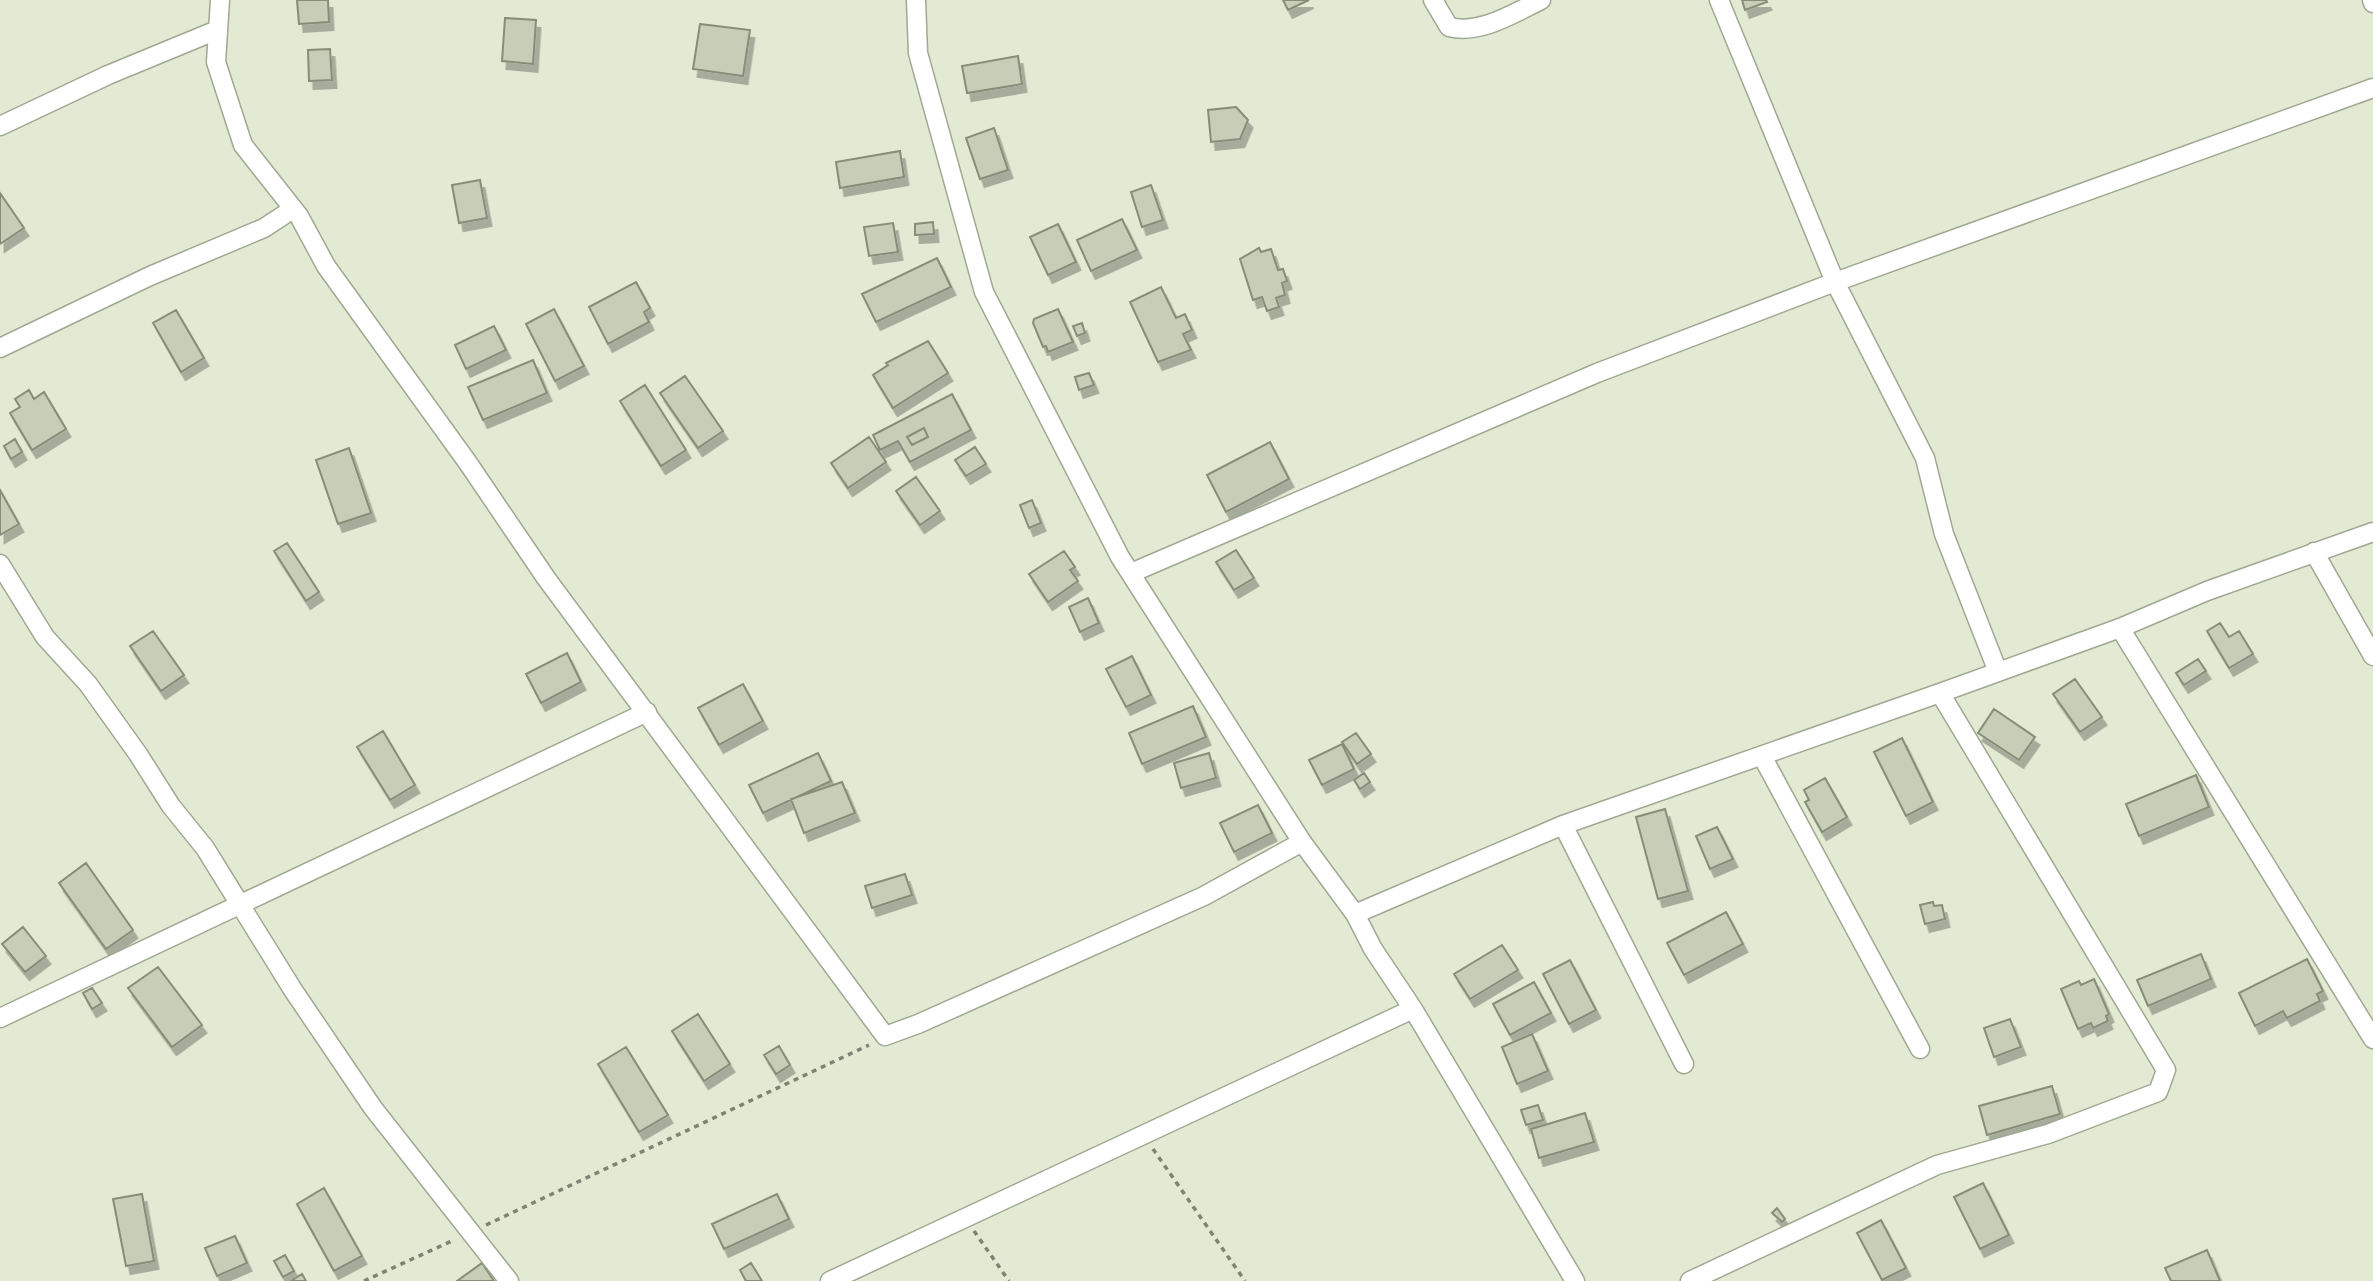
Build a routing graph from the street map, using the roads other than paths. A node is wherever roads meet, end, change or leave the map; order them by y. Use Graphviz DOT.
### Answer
graph roads {
  1 [pos="220,0"];
  2 [pos="916,0"];
  3 [pos="1433,0"];
  4 [pos="1541,0"];
  5 [pos="1719,0"];
  6 [pos="217,30"];
  7 [pos="2373,88"];
  8 [pos="0,126"];
  9 [pos="293,209"];
  10 [pos="1835,282"];
  11 [pos="0,348"];
  12 [pos="2373,532"];
  13 [pos="2314,552"];
  14 [pos="0,564"];
  15 [pos="1131,573"];
  16 [pos="2120,628"];
  17 [pos="2373,656"];
  18 [pos="1998,671"];
  19 [pos="1940,693"];
  20 [pos="647,712"];
  21 [pos="1762,756"];
  22 [pos="1563,825"];
  23 [pos="1302,842"];
  24 [pos="239,905"];
  25 [pos="1355,914"];
  26 [pos="1413,1009"];
  27 [pos="0,1018"];
  28 [pos="2373,1039"];
  29 [pos="1920,1049"];
  30 [pos="1684,1064"];
  31 [pos="509,1281"];
  32 [pos="830,1281"];
  33 [pos="1575,1281"];
  34 [pos="1690,1281"];
  1 -- 6 [label="street"];
  2 -- 15 [label="street"];
  3 -- 4 [label="street"];
  5 -- 10 [label="street"];
  6 -- 8 [label="street"];
  6 -- 9 [label="street"];
  7 -- 10 [label="street"];
  9 -- 11 [label="street"];
  9 -- 20 [label="street"];
  10 -- 15 [label="street"];
  10 -- 18 [label="street"];
  12 -- 13 [label="street"];
  13 -- 16 [label="street"];
  13 -- 17 [label="street"];
  14 -- 24 [label="street"];
  15 -- 23 [label="street"];
  16 -- 18 [label="street"];
  16 -- 28 [label="street"];
  18 -- 19 [label="street"];
  19 -- 21 [label="street"];
  19 -- 34 [label="street"];
  20 -- 23 [label="street"];
  20 -- 24 [label="street"];
  21 -- 22 [label="street"];
  21 -- 29 [label="street"];
  22 -- 25 [label="street"];
  22 -- 30 [label="street"];
  23 -- 25 [label="street"];
  24 -- 27 [label="street"];
  24 -- 31 [label="street"];
  25 -- 26 [label="street"];
  26 -- 32 [label="street"];
  26 -- 33 [label="street"];
}
